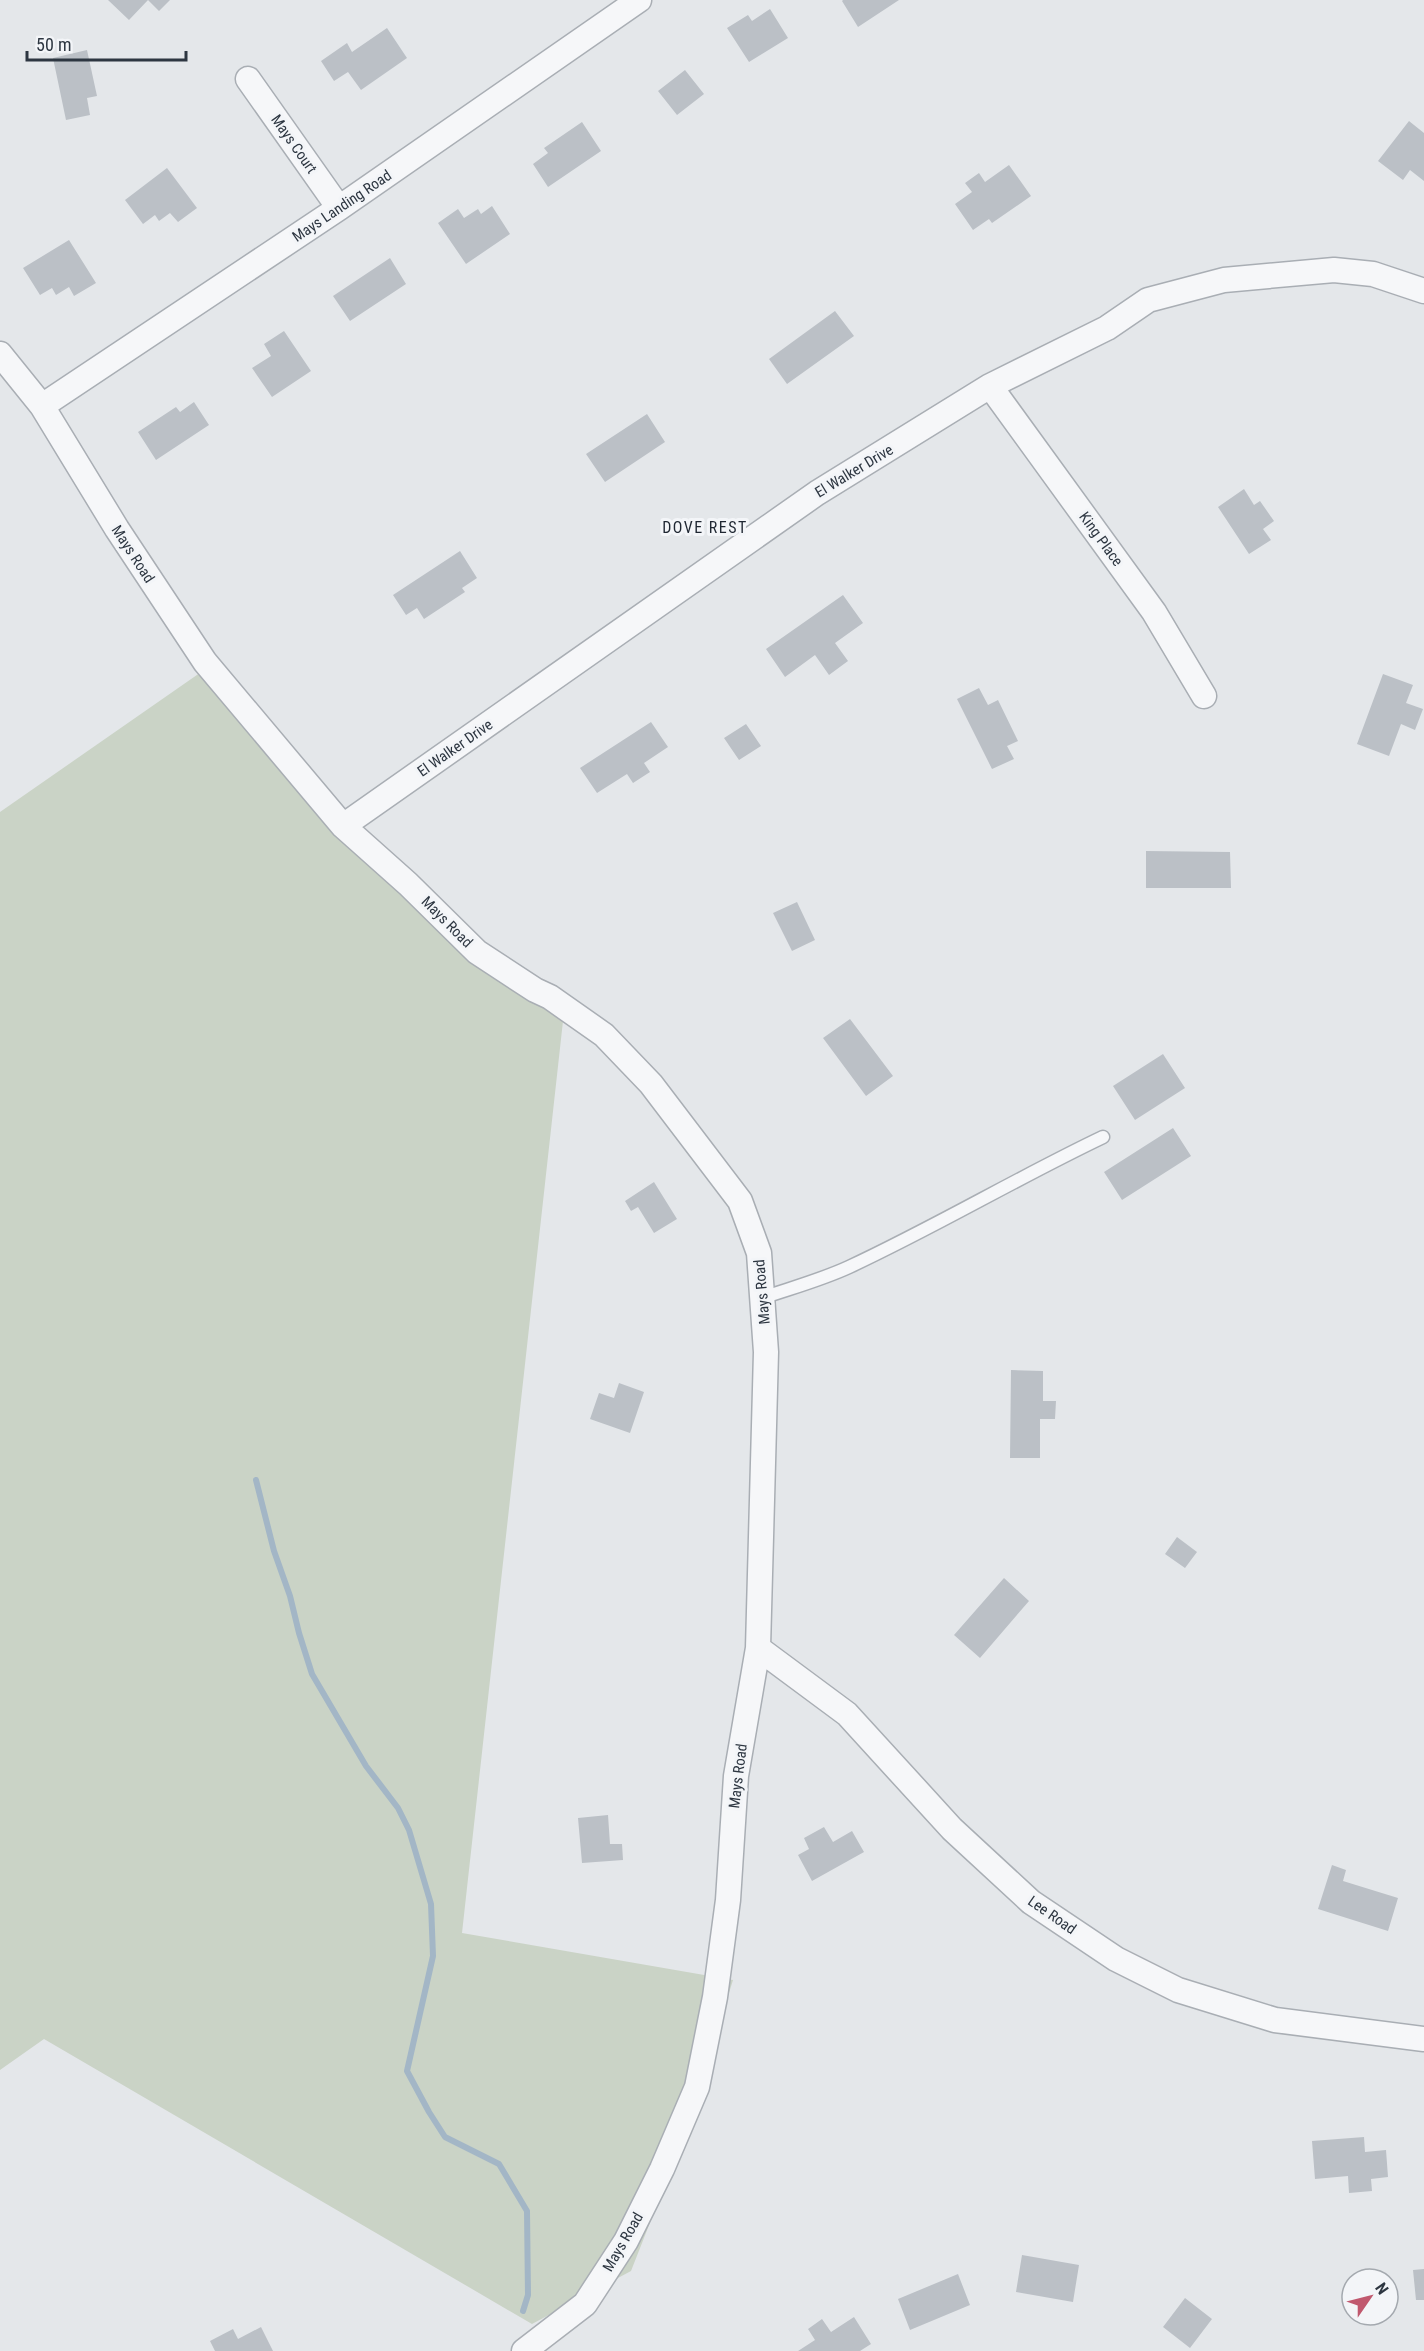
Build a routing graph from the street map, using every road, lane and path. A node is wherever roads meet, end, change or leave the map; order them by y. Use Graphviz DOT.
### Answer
graph roads {
  1 [pos="639,0"];
  2 [pos="248,79"];
  3 [pos="339,208"];
  4 [pos="1424,291"];
  5 [pos="0,354"];
  6 [pos="990,387"];
  7 [pos="42,406"];
  8 [pos="1204,696"];
  9 [pos="343,826"];
  10 [pos="1103,1137"];
  11 [pos="762,1299"];
  12 [pos="758,1648"];
  13 [pos="1424,2039"];
  14 [pos="524,2351"];
  1 -- 3 [label="street, Mays Landing Road"];
  2 -- 3 [label="street, Mays Court"];
  3 -- 7 [label="street, Mays Landing Road"];
  4 -- 6 [label="street, El Walker Drive"];
  5 -- 7 [label="street, Mays Road"];
  6 -- 8 [label="street, King Place"];
  6 -- 9 [label="street, El Walker Drive"];
  7 -- 9 [label="street, Mays Road"];
  9 -- 11 [label="street, Mays Road"];
  10 -- 11 [label="lane"];
  11 -- 12 [label="street, Mays Road"];
  12 -- 13 [label="street, Lee Road"];
  12 -- 14 [label="street, Mays Road"];
}
